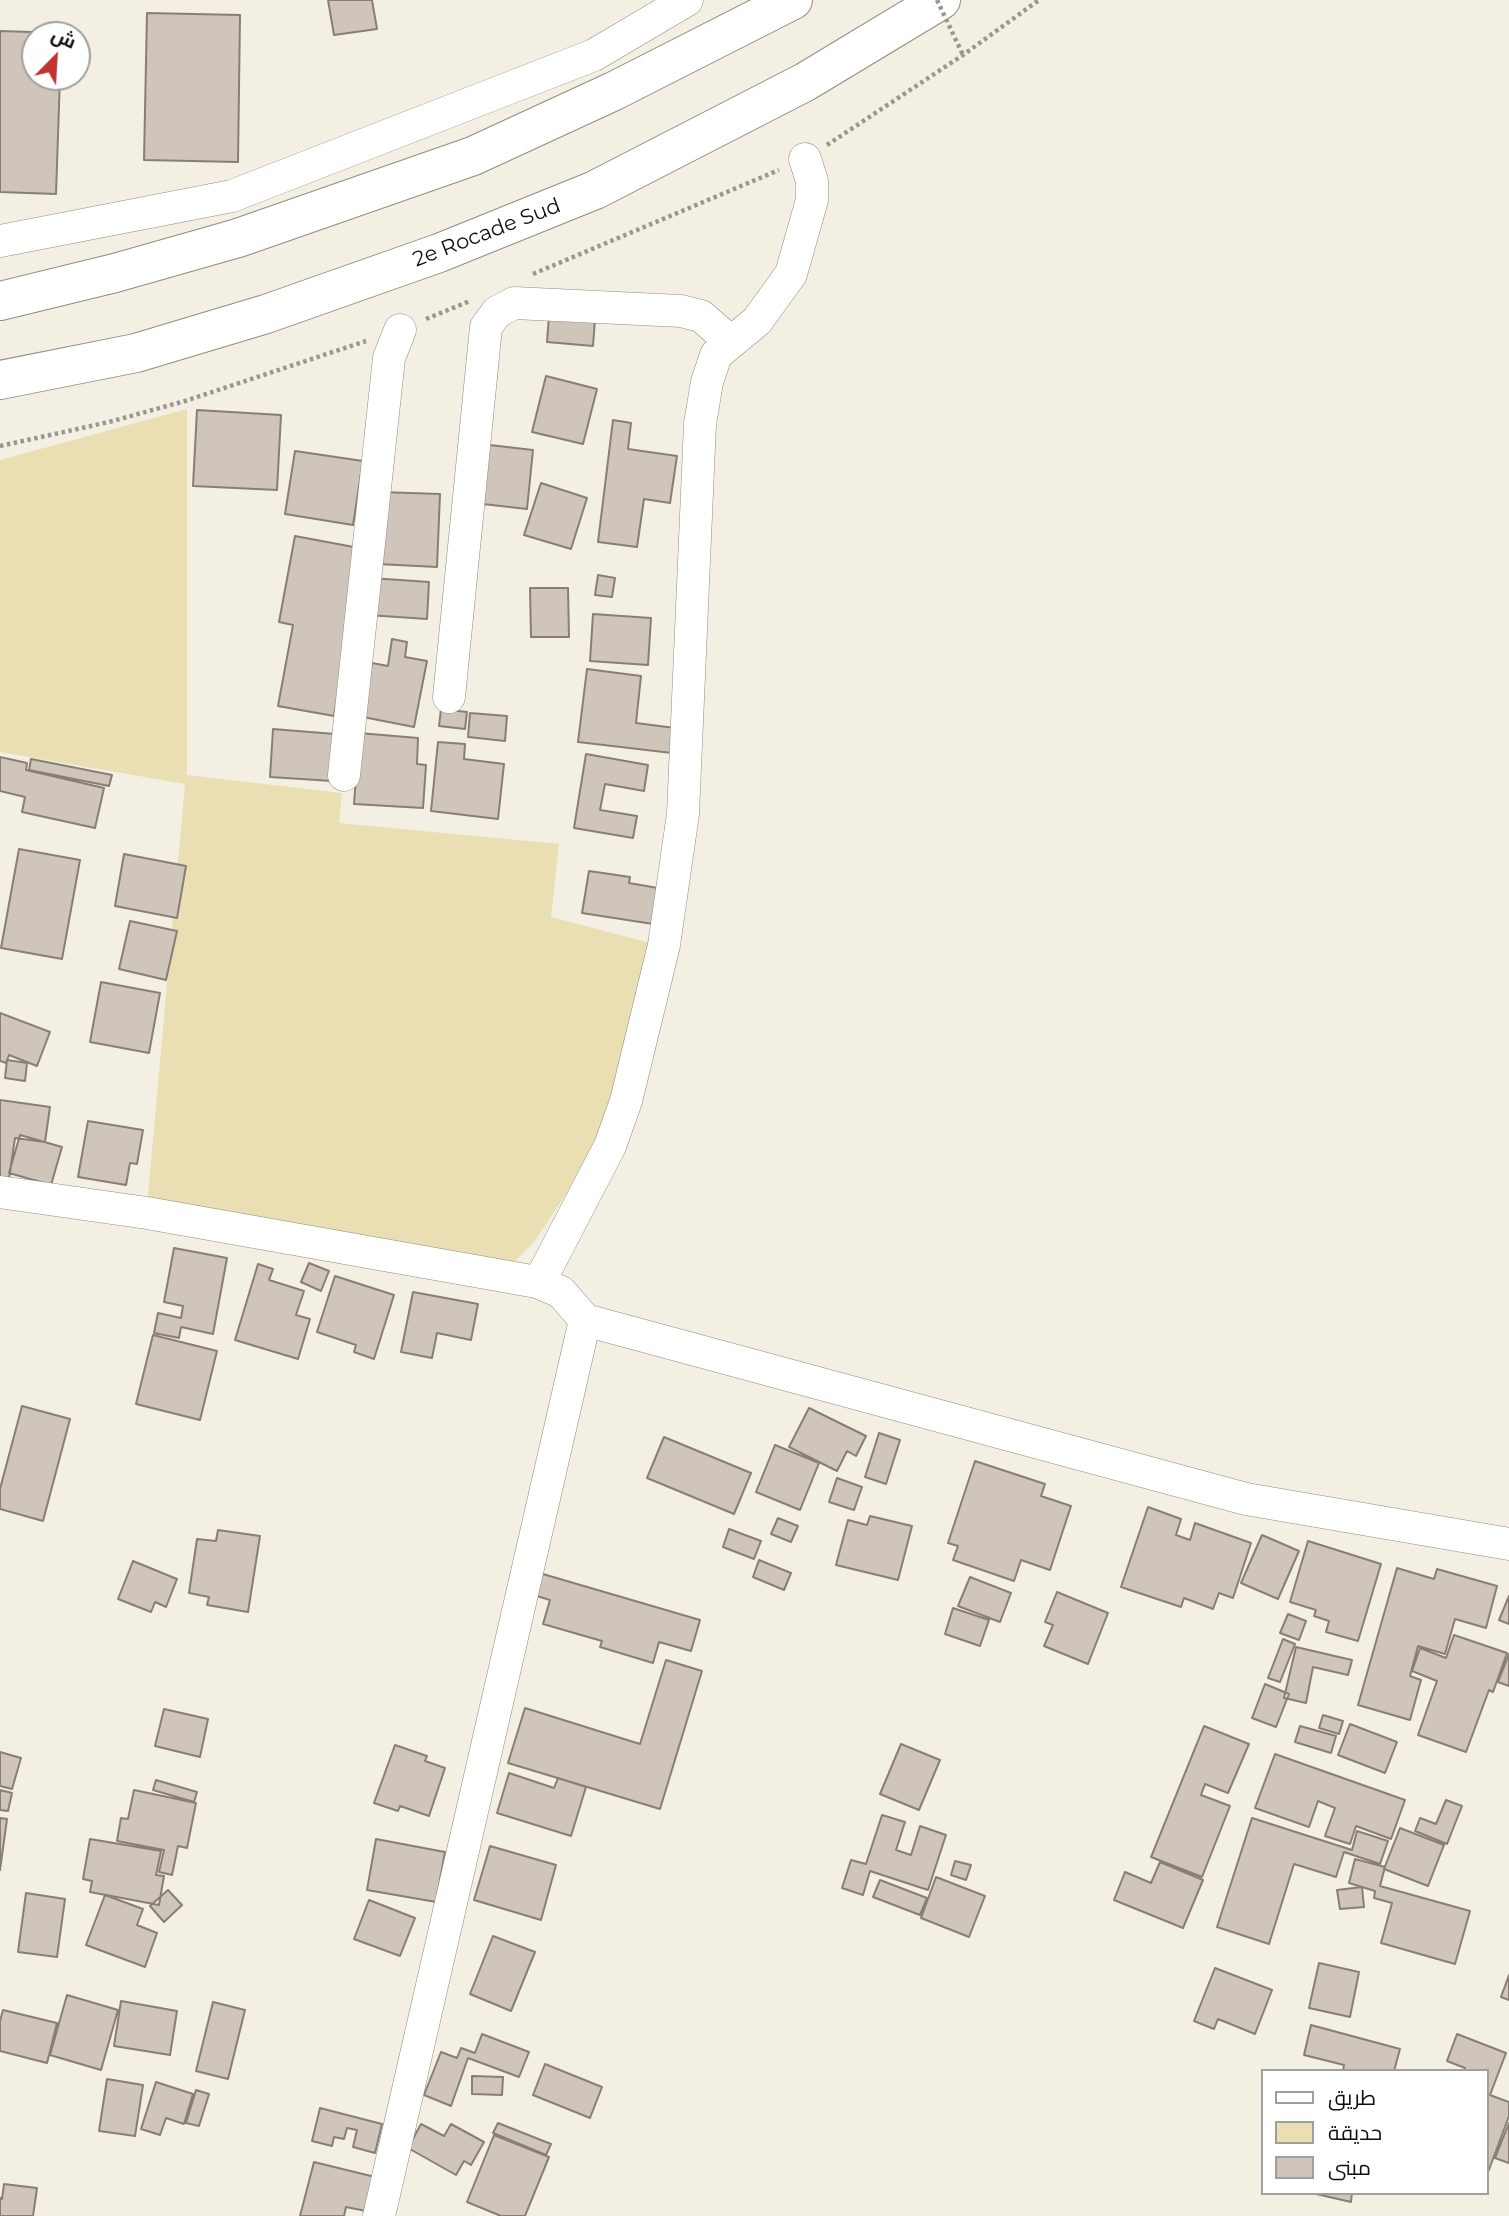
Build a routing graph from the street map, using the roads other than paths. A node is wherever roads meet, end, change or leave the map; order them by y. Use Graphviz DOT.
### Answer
graph roads {
  1 [pos="687,0"];
  2 [pos="793,0"];
  3 [pos="939,0"];
  4 [pos="805,159"];
  5 [pos="0,241"];
  6 [pos="0,301"];
  7 [pos="400,330"];
  8 [pos="731,342"];
  9 [pos="0,380"];
  10 [pos="449,697"];
  11 [pos="345,775"];
  12 [pos="0,1192"];
  13 [pos="537,1282"];
  14 [pos="585,1320"];
  15 [pos="1509,1544"];
  16 [pos="379,2216"];
  1 -- 5 [label="street"];
  2 -- 6 [label="highway"];
  3 -- 9 [label="highway, 2e Rocade Sud"];
  4 -- 8 [label="street"];
  7 -- 11 [label="street"];
  8 -- 10 [label="street"];
  8 -- 13 [label="street"];
  12 -- 13 [label="street"];
  13 -- 14 [label="street"];
  14 -- 15 [label="street"];
  14 -- 16 [label="street"];
}
